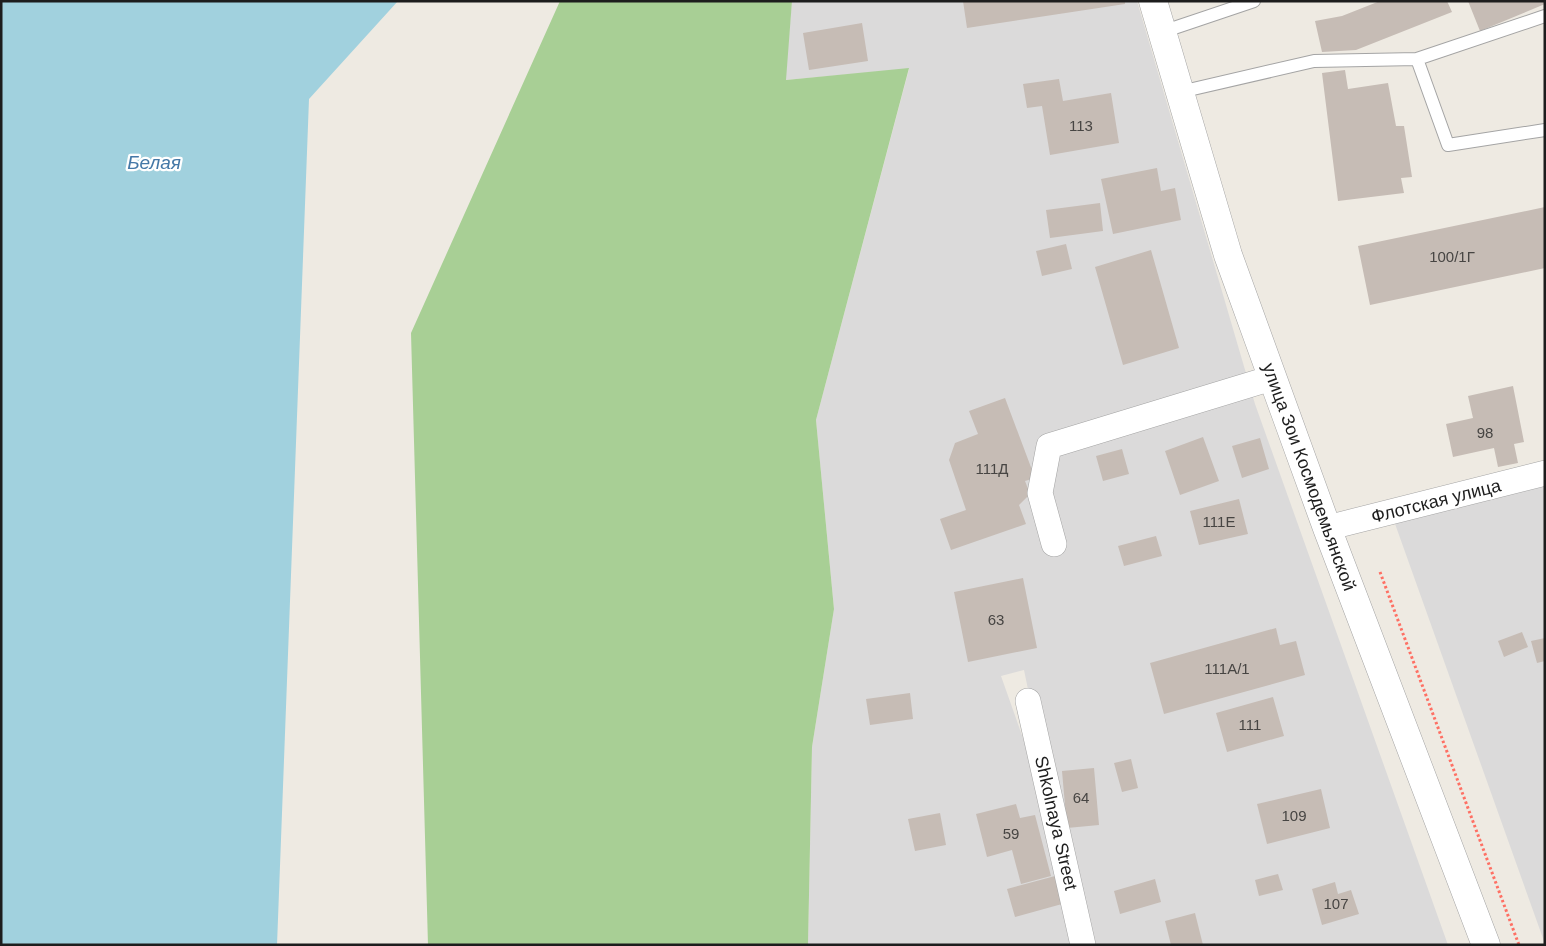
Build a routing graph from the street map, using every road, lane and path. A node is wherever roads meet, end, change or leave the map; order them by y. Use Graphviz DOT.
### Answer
graph roads {
  1 [pos="1152,1"];
  2 [pos="1254,1"];
  3 [pos="1545,16"];
  4 [pos="1162,32"];
  5 [pos="1417,59"];
  6 [pos="1180,92"];
  7 [pos="1545,130"];
  8 [pos="1272,378"];
  9 [pos="1545,473"];
  10 [pos="1327,528"];
  11 [pos="1054,544"];
  12 [pos="1380,572"];
  13 [pos="1028,701"];
  14 [pos="1083,945"];
  15 [pos="1486,945"];
  16 [pos="1519,945"];
  1 -- 4 [label="street, улица Зои Космодемьянской"];
  2 -- 4 [label="lane"];
  3 -- 5 [label="lane"];
  4 -- 6 [label="street, улица Зои Космодемьянской"];
  5 -- 6 [label="lane"];
  5 -- 7 [label="lane"];
  6 -- 8 [label="street, улица Зои Космодемьянской"];
  8 -- 10 [label="street, улица Зои Космодемьянской"];
  8 -- 11 [label="street"];
  9 -- 10 [label="street, Флотская улица"];
  10 -- 15 [label="street, улица Зои Космодемьянской"];
  12 -- 16 [label="path"];
  13 -- 14 [label="street, Shkolnaya Street"];
}
